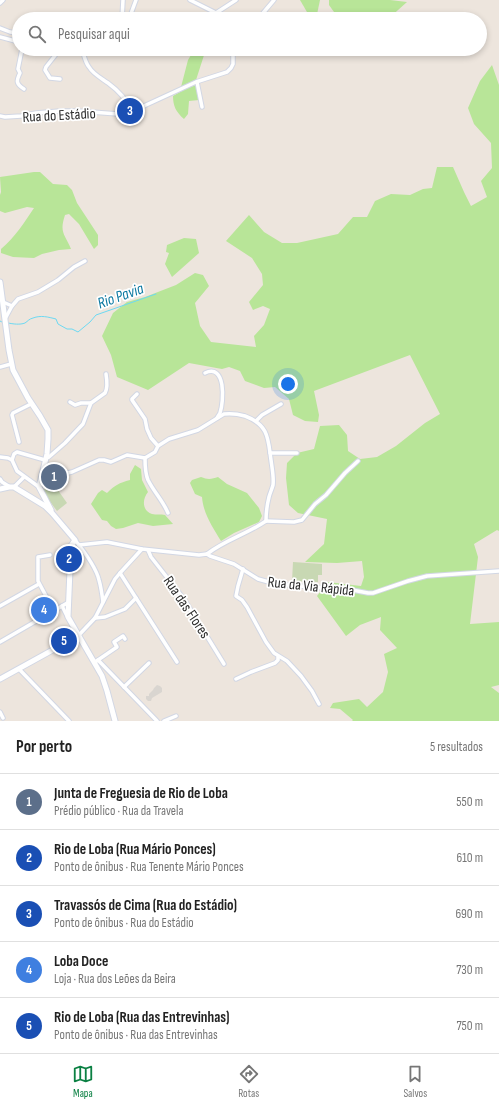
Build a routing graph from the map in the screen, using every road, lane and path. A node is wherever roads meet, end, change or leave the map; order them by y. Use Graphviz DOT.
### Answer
graph roads {
  1 [pos="3,0"];
  2 [pos="123,0"];
  3 [pos="136,0"];
  4 [pos="190,0"];
  5 [pos="236,0"];
  6 [pos="274,0"];
  7 [pos="0,3"];
  8 [pos="122,12"];
  9 [pos="132,12"];
  10 [pos="214,12"];
  11 [pos="218,12"];
  12 [pos="264,12"];
  13 [pos="0,28"];
  14 [pos="12,32"];
  15 [pos="0,37"];
  16 [pos="12,40"];
  17 [pos="21,56"];
  18 [pos="55,56"];
  19 [pos="84,56"];
  20 [pos="233,56"];
  21 [pos="60,79"];
  22 [pos="197,82"];
  23 [pos="24,89"];
  24 [pos="202,107"];
  25 [pos="133,112"];
  26 [pos="0,116"];
  27 [pos="85,261"];
  28 [pos="0,282"];
  29 [pos="2,302"];
  30 [pos="12,306"];
  31 [pos="5,320"];
  32 [pos="11,364"];
  33 [pos="0,367"];
  34 [pos="106,374"];
  35 [pos="205,374"];
  36 [pos="137,394"];
  37 [pos="70,402"];
  38 [pos="91,403"];
  39 [pos="31,404"];
  40 [pos="281,404"];
  41 [pos="216,419"];
  42 [pos="256,421"];
  43 [pos="19,442"];
  44 [pos="158,446"];
  45 [pos="270,453"];
  46 [pos="297,453"];
  47 [pos="0,457"];
  48 [pos="145,458"];
  49 [pos="46,459"];
  50 [pos="12,460"];
  51 [pos="358,461"];
  52 [pos="43,469"];
  53 [pos="24,477"];
  54 [pos="0,478"];
  55 [pos="12,487"];
  56 [pos="39,487"];
  57 [pos="0,489"];
  58 [pos="46,505"];
  59 [pos="168,513"];
  60 [pos="266,521"];
  61 [pos="74,540"];
  62 [pos="79,545"];
  63 [pos="142,549"];
  64 [pos="148,550"];
  65 [pos="207,554"];
  66 [pos="50,555"];
  67 [pos="243,569"];
  68 [pos="499,571"];
  69 [pos="120,573"];
  70 [pos="39,584"];
  71 [pos="136,598"];
  72 [pos="69,602"];
  73 [pos="104,603"];
  74 [pos="0,606"];
  75 [pos="62,606"];
  76 [pos="54,611"];
  77 [pos="68,617"];
  78 [pos="95,618"];
  79 [pos="78,636"];
  80 [pos="125,638"];
  81 [pos="0,642"];
  82 [pos="278,657"];
  83 [pos="97,661"];
  84 [pos="177,662"];
  85 [pos="149,663"];
  86 [pos="224,664"];
  87 [pos="19,669"];
  88 [pos="0,679"];
  89 [pos="236,679"];
  90 [pos="124,687"];
  91 [pos="319,704"];
  92 [pos="0,712"];
  93 [pos="176,716"];
  94 [pos="3,718"];
  95 [pos="69,721"];
  96 [pos="115,721"];
  97 [pos="157,721"];
  98 [pos="164,721"];
  1 -- 7 [label="street"];
  2 -- 8 [label="street"];
  3 -- 9 [label="street"];
  4 -- 10 [label="street"];
  5 -- 11 [label="street"];
  6 -- 12 [label="street"];
  13 -- 14 [label="street"];
  15 -- 16 [label="street"];
  17 -- 23 [label="street"];
  18 -- 21 [label="street"];
  19 -- 25 [label="street"];
  20 -- 22 [label="street, Rua do Estádio"];
  22 -- 24 [label="street"];
  22 -- 25 [label="street, Rua do Estádio"];
  25 -- 26 [label="street, Rua do Estádio"];
  27 -- 30 [label="street"];
  28 -- 29 [label="street"];
  29 -- 30 [label="street"];
  29 -- 31 [label="street"];
  30 -- 31 [label="street"];
  31 -- 32 [label="street"];
  32 -- 33 [label="street"];
  32 -- 39 [label="street"];
  34 -- 38 [label="street"];
  35 -- 41 [label="street"];
  36 -- 44 [label="street"];
  37 -- 38 [label="street"];
  38 -- 49 [label="street"];
  39 -- 43 [label="street"];
  39 -- 49 [label="street"];
  40 -- 42 [label="street"];
  41 -- 42 [label="street"];
  41 -- 44 [label="street"];
  42 -- 45 [label="street"];
  44 -- 48 [label="street"];
  45 -- 46 [label="street"];
  45 -- 60 [label="street"];
  47 -- 50 [label="street"];
  48 -- 52 [label="street"];
  48 -- 59 [label="street"];
  49 -- 50 [label="street"];
  49 -- 52 [label="street"];
  50 -- 53 [label="street"];
  51 -- 60 [label="street"];
  52 -- 56 [label="street"];
  53 -- 55 [label="street"];
  53 -- 56 [label="street"];
  54 -- 55 [label="street"];
  55 -- 57 [label="street"];
  55 -- 58 [label="street"];
  56 -- 58 [label="street"];
  58 -- 61 [label="street"];
  60 -- 65 [label="street"];
  61 -- 62 [label="street"];
  61 -- 72 [label="street"];
  62 -- 63 [label="street, Rua da Via Rápida"];
  62 -- 73 [label="street"];
  63 -- 64 [label="street, Rua da Via Rápida"];
  63 -- 69 [label="street"];
  64 -- 65 [label="street, Rua da Via Rápida"];
  64 -- 86 [label="street, Rua das Flores"];
  65 -- 67 [label="street, Rua da Via Rápida"];
  66 -- 70 [label="street"];
  67 -- 68 [label="street, Rua da Via Rápida"];
  67 -- 82 [label="street"];
  69 -- 71 [label="street"];
  69 -- 73 [label="street"];
  70 -- 74 [label="street"];
  70 -- 76 [label="street"];
  71 -- 78 [label="street"];
  71 -- 84 [label="street"];
  72 -- 75 [label="street"];
  72 -- 77 [label="street"];
  73 -- 78 [label="street"];
  75 -- 76 [label="street"];
  75 -- 77 [label="street"];
  76 -- 81 [label="street"];
  77 -- 79 [label="street"];
  78 -- 79 [label="street"];
  79 -- 83 [label="street"];
  79 -- 87 [label="street"];
  80 -- 83 [label="street"];
  82 -- 89 [label="street"];
  82 -- 91 [label="street"];
  83 -- 90 [label="street"];
  83 -- 96 [label="street"];
  85 -- 90 [label="street"];
  87 -- 88 [label="street"];
  87 -- 95 [label="street"];
  90 -- 97 [label="street"];
  92 -- 94 [label="street"];
  93 -- 98 [label="street"];
}
